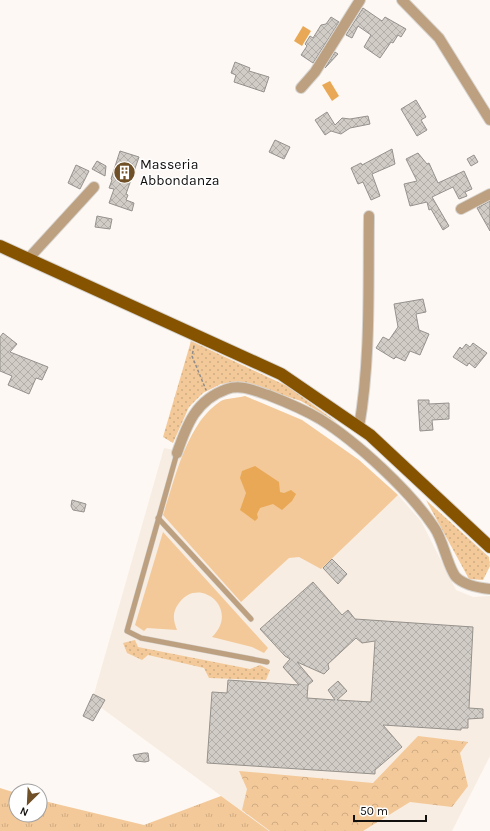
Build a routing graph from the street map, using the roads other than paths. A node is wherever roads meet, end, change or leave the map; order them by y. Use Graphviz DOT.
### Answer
graph roads {
  1 [pos="360,0"];
  2 [pos="416,0"];
  3 [pos="405,3"];
  4 [pos="301,88"];
  5 [pos="490,120"];
  6 [pos="94,187"];
  7 [pos="490,194"];
  8 [pos="461,209"];
  9 [pos="369,216"];
  10 [pos="0,246"];
  11 [pos="28,259"];
  12 [pos="359,427"];
  13 [pos="177,453"];
  14 [pos="158,518"];
  15 [pos="490,547"];
  16 [pos="490,580"];
  17 [pos="484,588"];
  18 [pos="251,619"];
  19 [pos="267,662"];
  1 -- 4 [label="street"];
  2 -- 3 [label="street"];
  3 -- 5 [label="street"];
  6 -- 11 [label="street"];
  7 -- 8 [label="street"];
  9 -- 12 [label="street"];
  10 -- 11 [label="main road"];
  11 -- 12 [label="main road"];
  12 -- 15 [label="main road"];
  13 -- 14 [label="lane"];
  13 -- 17 [label="street"];
  14 -- 18 [label="lane"];
  14 -- 19 [label="lane"];
  16 -- 17 [label="street"];
}
